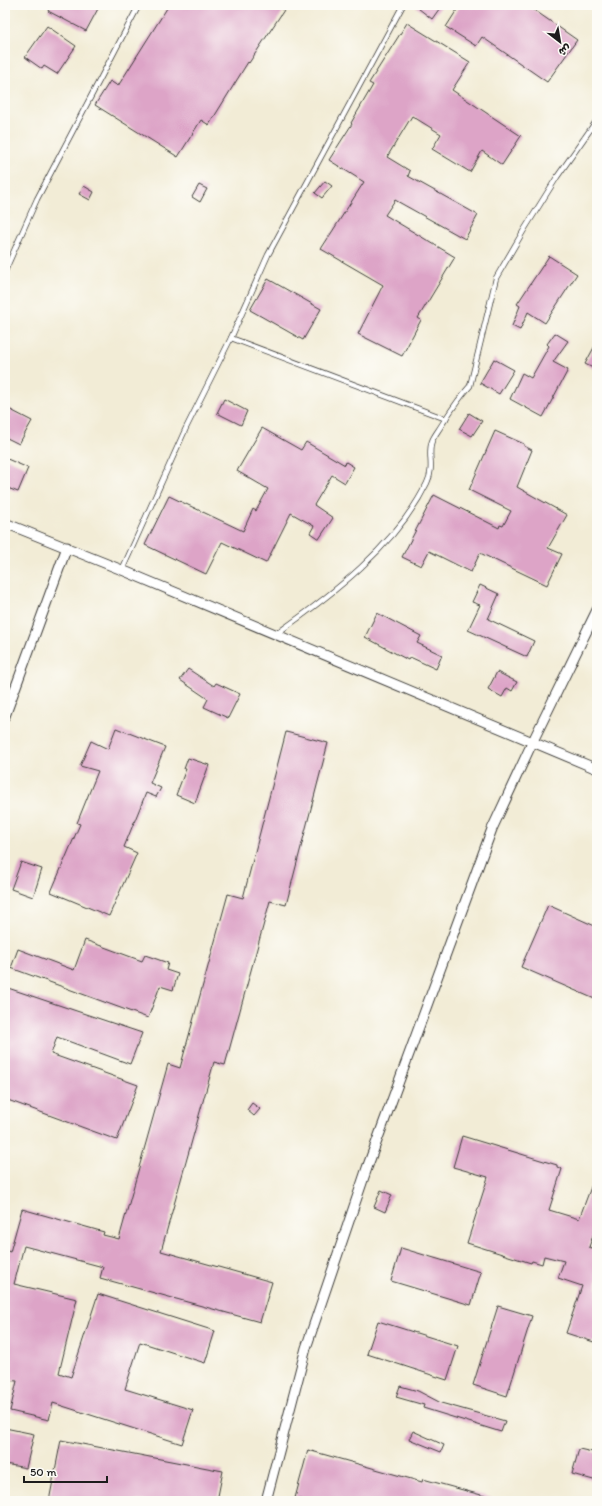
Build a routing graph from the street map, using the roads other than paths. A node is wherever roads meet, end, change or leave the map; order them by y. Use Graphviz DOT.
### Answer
graph roads {
  1 [pos="139,5"];
  2 [pos="402,5"];
  3 [pos="597,120"];
  4 [pos="5,271"];
  5 [pos="231,338"];
  6 [pos="446,419"];
  7 [pos="5,523"];
  8 [pos="67,547"];
  9 [pos="122,570"];
  10 [pos="597,610"];
  11 [pos="276,634"];
  12 [pos="5,716"];
  13 [pos="532,741"];
  14 [pos="597,769"];
  15 [pos="266,1501"];
  1 -- 4 [label="lane"];
  2 -- 5 [label="lane"];
  3 -- 6 [label="lane"];
  5 -- 6 [label="lane"];
  5 -- 9 [label="lane"];
  6 -- 11 [label="lane"];
  7 -- 8 [label="street"];
  8 -- 9 [label="street"];
  8 -- 12 [label="street"];
  9 -- 11 [label="street"];
  10 -- 13 [label="street"];
  11 -- 13 [label="street"];
  13 -- 14 [label="street"];
  13 -- 15 [label="street"];
}
